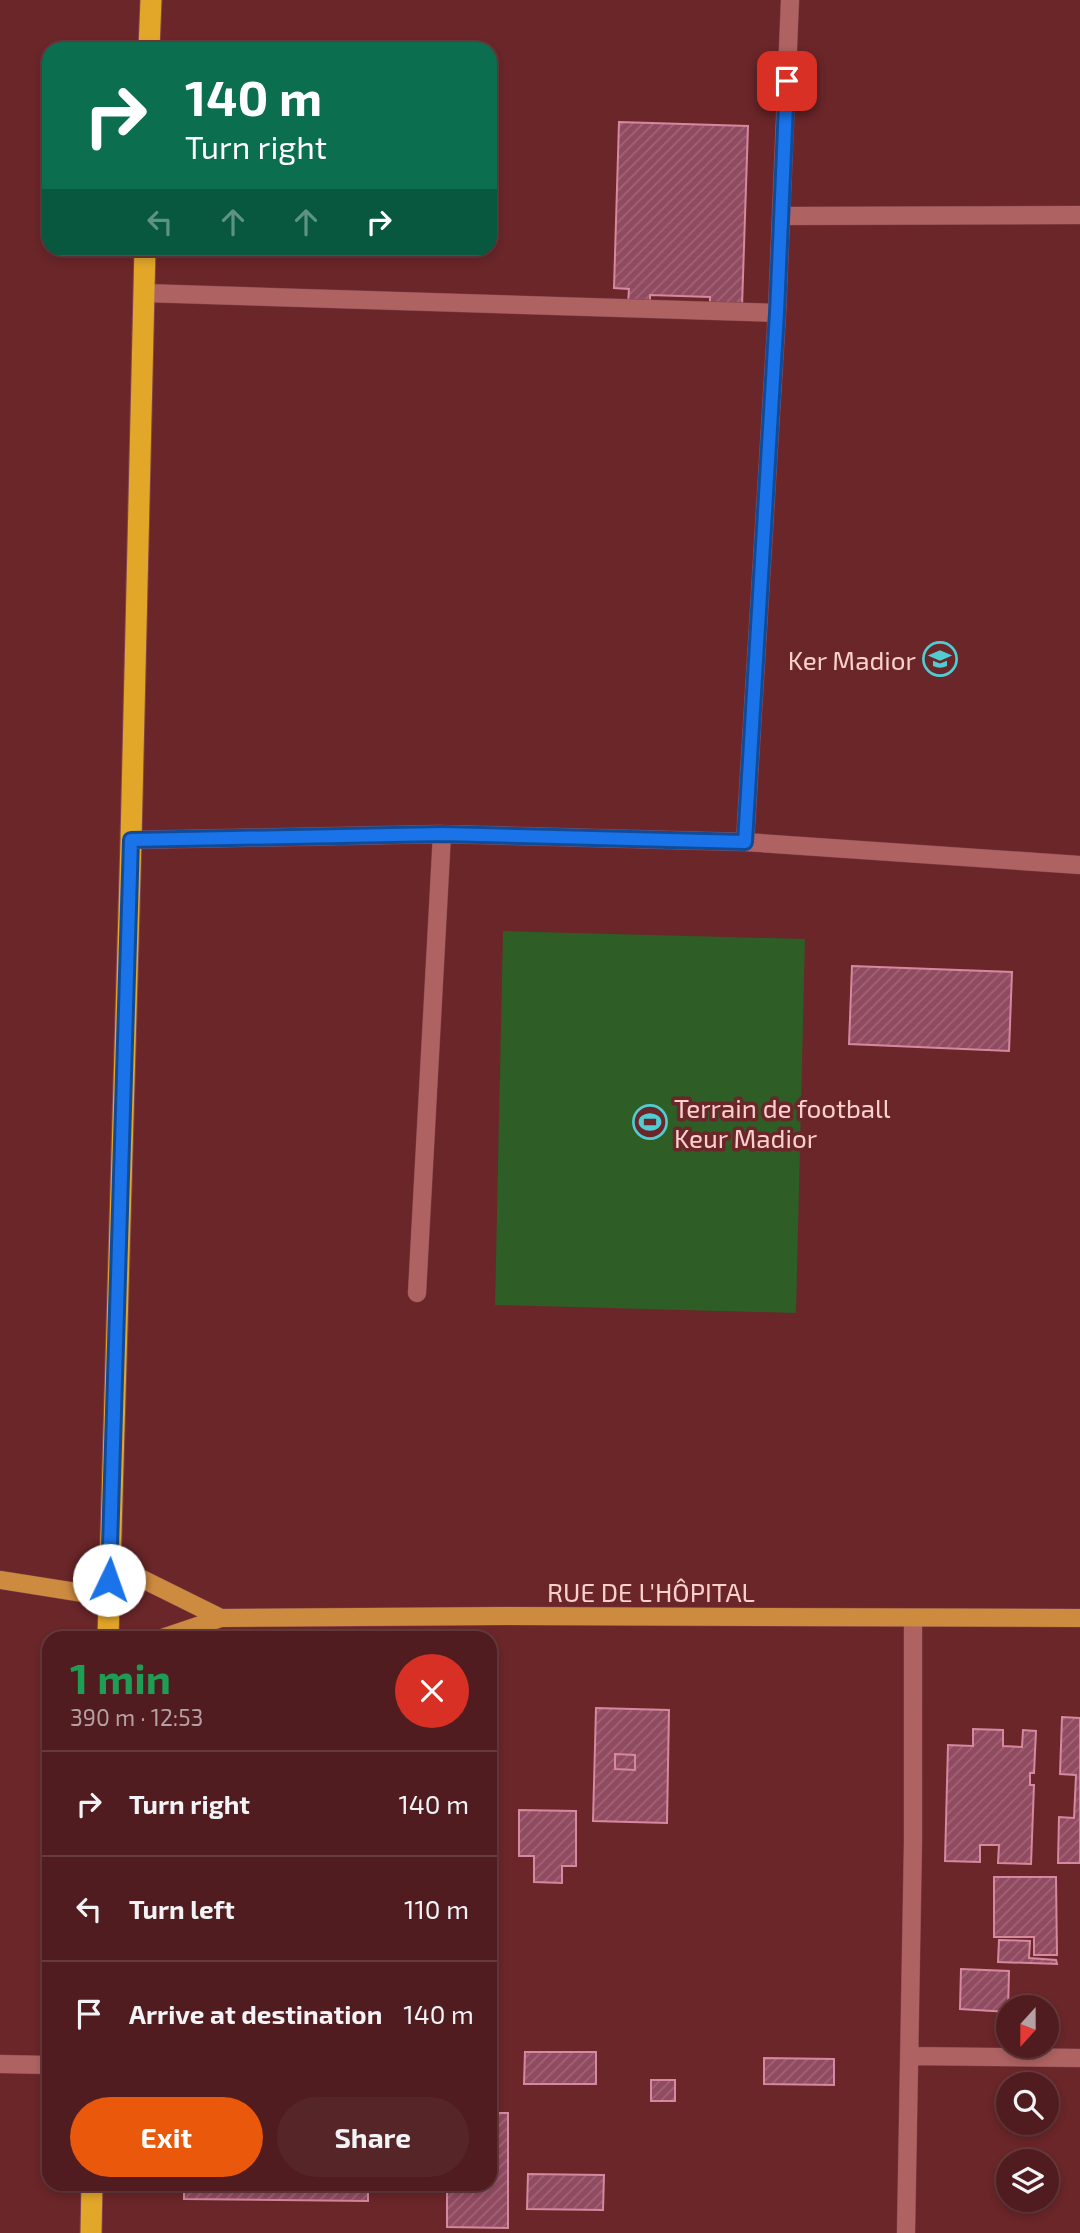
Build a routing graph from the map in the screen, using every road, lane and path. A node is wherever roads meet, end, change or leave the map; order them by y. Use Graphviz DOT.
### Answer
graph roads {
  1 [pos="150,0"];
  2 [pos="790,0"];
  3 [pos="149,42"];
  4 [pos="1080,215"];
  5 [pos="781,216"];
  6 [pos="145,256"];
  7 [pos="144,293"];
  8 [pos="777,313"];
  9 [pos="442,834"];
  10 [pos="131,840"];
  11 [pos="745,842"];
  12 [pos="1080,865"];
  13 [pos="417,1293"];
  14 [pos="110,1563"];
  15 [pos="0,1580"];
  16 [pos="108,1597"];
  17 [pos="221,1618"];
  18 [pos="913,1618"];
  19 [pos="1080,1618"];
  20 [pos="108,1631"];
  21 [pos="183,1631"];
  22 [pos="910,2056"];
  23 [pos="1080,2058"];
  24 [pos="0,2064"];
  25 [pos="42,2065"];
  26 [pos="92,2191"];
  27 [pos="91,2233"];
  28 [pos="906,2233"];
  1 -- 3 [label="highway"];
  2 -- 5 [label="street"];
  4 -- 5 [label="street"];
  5 -- 8 [label="street"];
  6 -- 7 [label="highway"];
  7 -- 8 [label="street"];
  7 -- 10 [label="highway"];
  8 -- 11 [label="street"];
  9 -- 10 [label="street"];
  9 -- 11 [label="street"];
  9 -- 13 [label="street"];
  10 -- 14 [label="highway"];
  11 -- 12 [label="street"];
  14 -- 16 [label="highway"];
  14 -- 17 [label="main road"];
  15 -- 16 [label="main road"];
  16 -- 20 [label="highway"];
  17 -- 18 [label="main road, RUE DE L'HÔPITAL"];
  17 -- 21 [label="main road"];
  18 -- 19 [label="main road, RUE DE L'HÔPITAL"];
  18 -- 22 [label="street"];
  22 -- 23 [label="street"];
  22 -- 28 [label="street"];
  24 -- 25 [label="street"];
  26 -- 27 [label="highway"];
}
